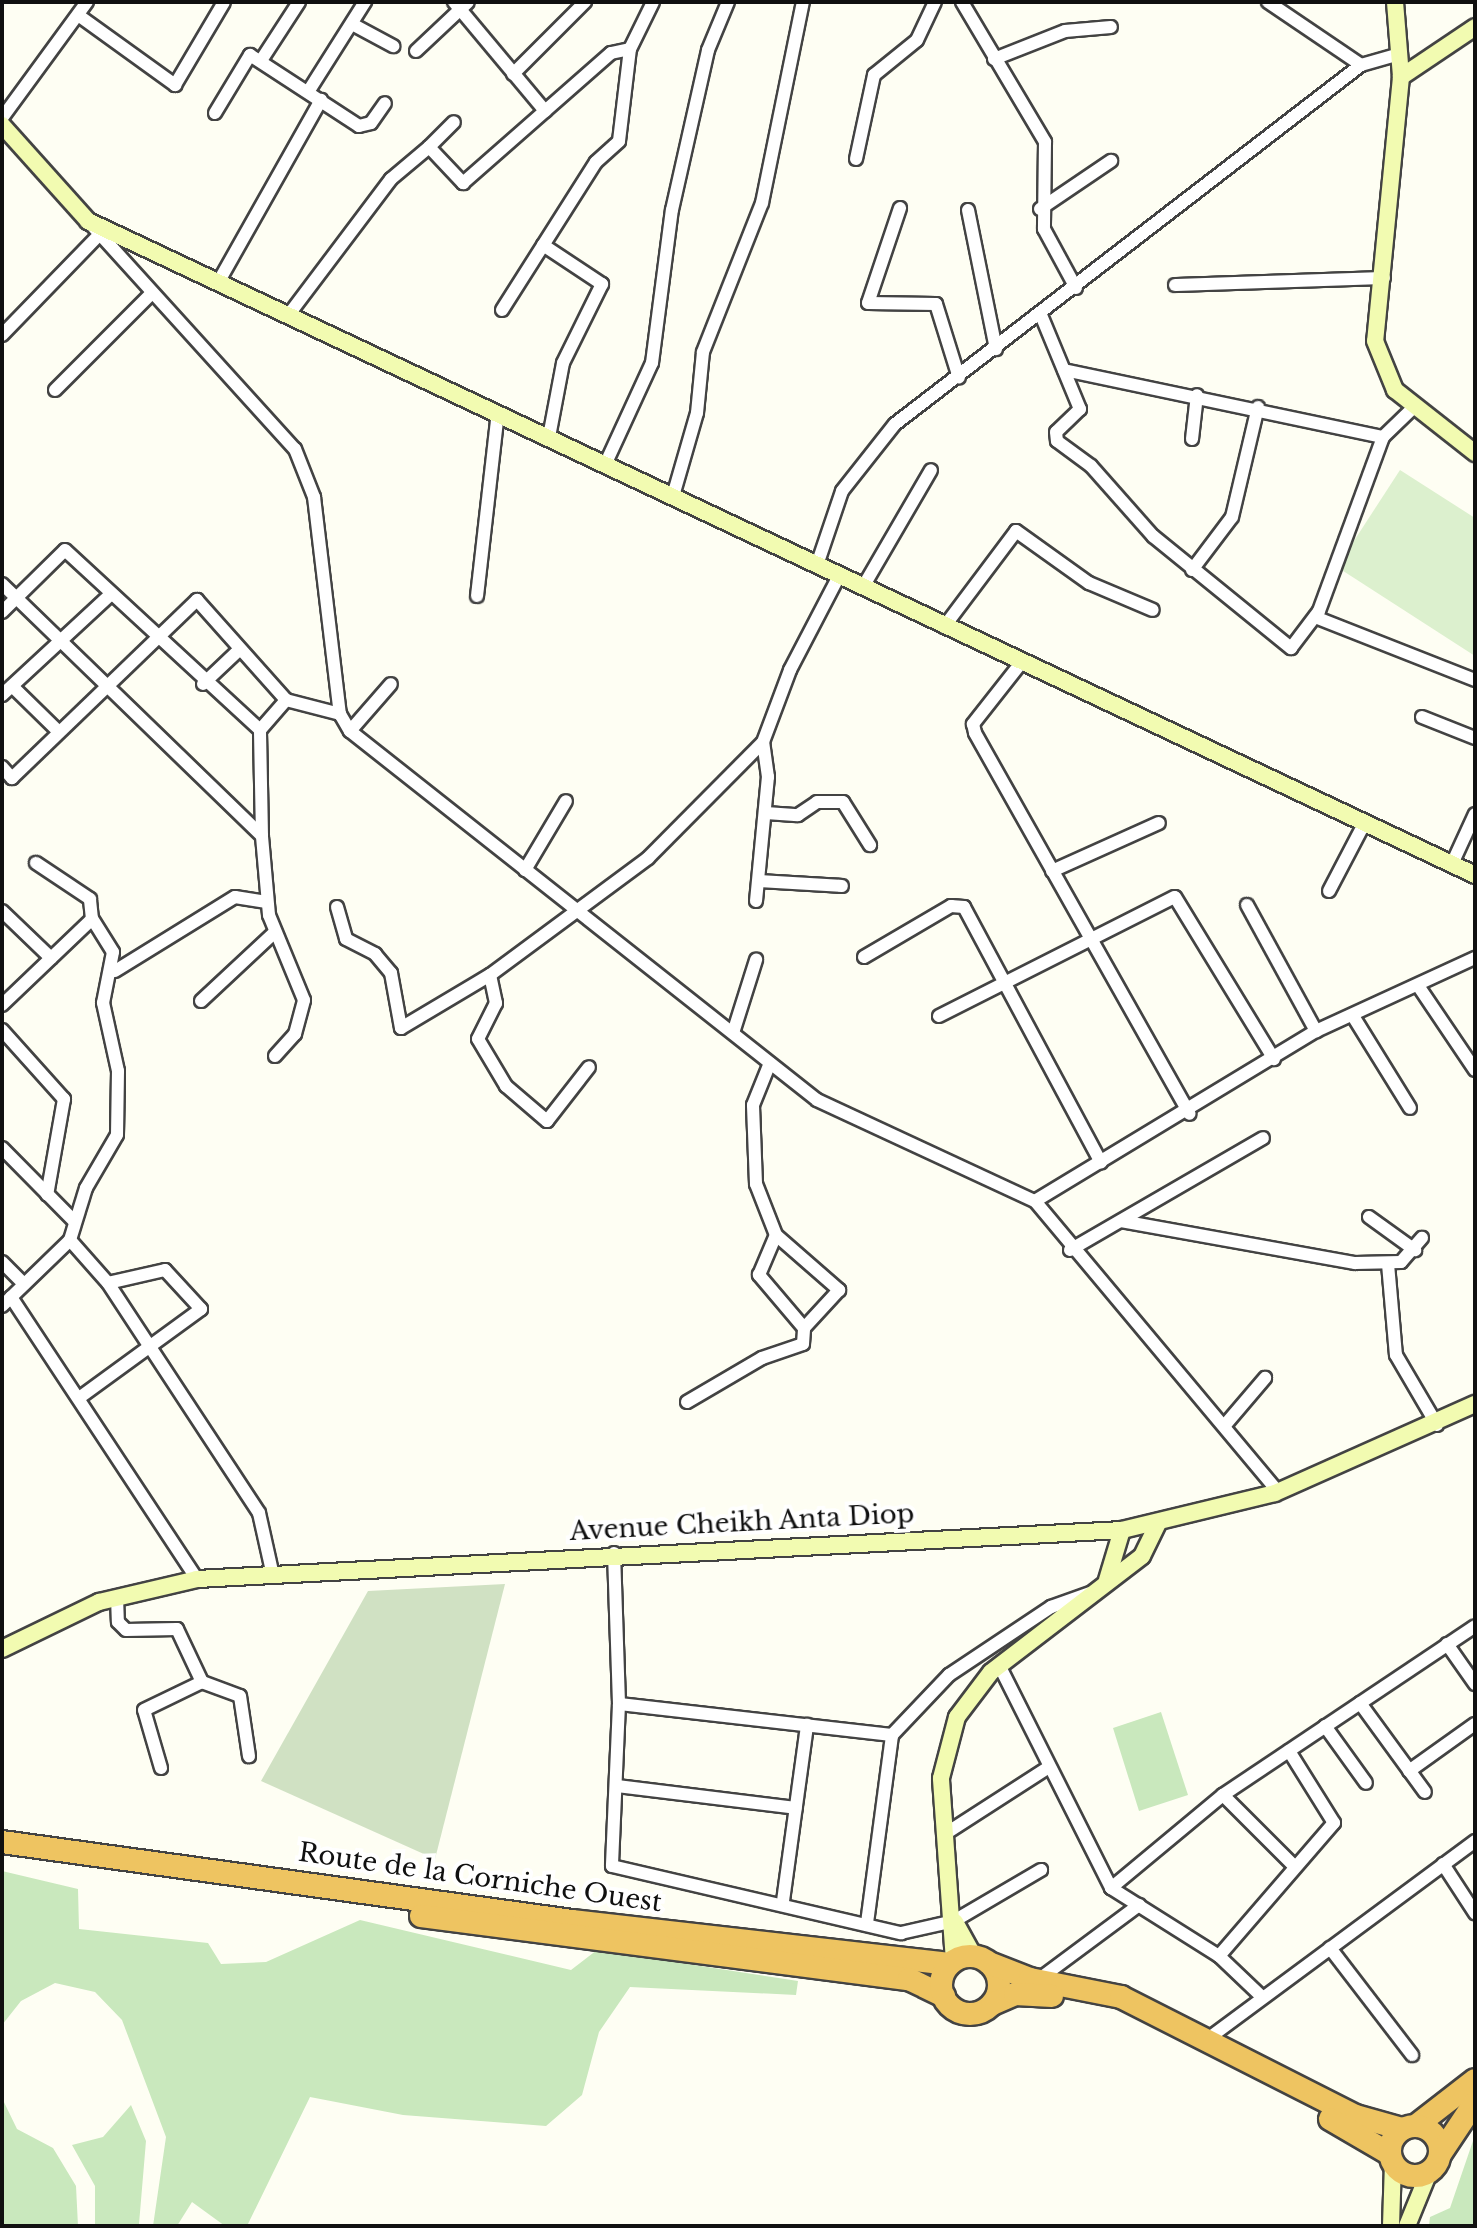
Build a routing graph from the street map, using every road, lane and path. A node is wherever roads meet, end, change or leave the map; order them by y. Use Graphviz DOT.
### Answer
graph roads {
  1 [pos="87,2"];
  2 [pos="299,2"];
  3 [pos="365,2"];
  4 [pos="585,2"];
  5 [pos="653,2"];
  6 [pos="728,2"];
  7 [pos="803,2"];
  8 [pos="935,2"];
  9 [pos="963,2"];
  10 [pos="1268,2"];
  11 [pos="1395,2"];
  12 [pos="217,4"];
  13 [pos="461,5"];
  14 [pos="78,15"];
  15 [pos="352,24"];
  16 [pos="1111,27"];
  17 [pos="1475,27"];
  18 [pos="393,46"];
  19 [pos="630,49"];
  20 [pos="416,51"];
  21 [pos="1400,54"];
  22 [pos="262,59"];
  23 [pos="994,59"];
  24 [pos="1361,65"];
  25 [pos="513,74"];
  26 [pos="1401,77"];
  27 [pos="308,92"];
  28 [pos="321,100"];
  29 [pos="385,103"];
  30 [pos="545,111"];
  31 [pos="215,113"];
  32 [pos="2,118"];
  33 [pos="454,122"];
  34 [pos="2,125"];
  35 [pos="429,147"];
  36 [pos="856,159"];
  37 [pos="1111,161"];
  38 [pos="900,208"];
  39 [pos="1040,209"];
  40 [pos="968,210"];
  41 [pos="88,221"];
  42 [pos="97,237"];
  43 [pos="543,245"];
  44 [pos="1384,278"];
  45 [pos="219,281"];
  46 [pos="1175,285"];
  47 [pos="1076,288"];
  48 [pos="151,294"];
  49 [pos="502,310"];
  50 [pos="290,313"];
  51 [pos="1041,315"];
  52 [pos="2,335"];
  53 [pos="996,349"];
  54 [pos="1064,370"];
  55 [pos="959,378"];
  56 [pos="55,390"];
  57 [pos="1197,395"];
  58 [pos="1415,406"];
  59 [pos="1258,407"];
  60 [pos="498,413"];
  61 [pos="549,437"];
  62 [pos="1383,437"];
  63 [pos="1192,439"];
  64 [pos="1475,453"];
  65 [pos="605,465"];
  66 [pos="931,470"];
  67 [pos="673,496"];
  68 [pos="817,565"];
  69 [pos="1192,570"];
  70 [pos="839,576"];
  71 [pos="2,584"];
  72 [pos="863,587"];
  73 [pos="111,594"];
  74 [pos="477,596"];
  75 [pos="16,598"];
  76 [pos="1153,610"];
  77 [pos="2,612"];
  78 [pos="1315,617"];
  79 [pos="944,627"];
  80 [pos="155,638"];
  81 [pos="61,642"];
  82 [pos="239,650"];
  83 [pos="1021,663"];
  84 [pos="1475,680"];
  85 [pos="107,684"];
  86 [pos="203,684"];
  87 [pos="391,684"];
  88 [pos="7,691"];
  89 [pos="286,700"];
  90 [pos="340,714"];
  91 [pos="1422,717"];
  92 [pos="260,730"];
  93 [pos="58,731"];
  94 [pos="350,731"];
  95 [pos="1475,738"];
  96 [pos="763,742"];
  97 [pos="2,767"];
  98 [pos="566,801"];
  99 [pos="766,813"];
  100 [pos="1475,814"];
  101 [pos="1159,823"];
  102 [pos="1364,824"];
  103 [pos="262,836"];
  104 [pos="870,845"];
  105 [pos="36,863"];
  106 [pos="1452,864"];
  107 [pos="525,870"];
  108 [pos="1052,871"];
  109 [pos="1475,875"];
  110 [pos="759,881"];
  111 [pos="842,886"];
  112 [pos="1329,891"];
  113 [pos="756,901"];
  114 [pos="267,902"];
  115 [pos="1247,905"];
  116 [pos="337,907"];
  117 [pos="2,911"];
  118 [pos="573,913"];
  119 [pos="92,919"];
  120 [pos="275,932"];
  121 [pos="1089,938"];
  122 [pos="864,957"];
  123 [pos="51,958"];
  124 [pos="1475,958"];
  125 [pos="756,960"];
  126 [pos="115,971"];
  127 [pos="490,975"];
  128 [pos="1004,981"];
  129 [pos="1419,987"];
  130 [pos="201,1001"];
  131 [pos="2,1005"];
  132 [pos="939,1016"];
  133 [pos="1353,1016"];
  134 [pos="2,1030"];
  135 [pos="1316,1031"];
  136 [pos="733,1033"];
  137 [pos="275,1056"];
  138 [pos="1274,1059"];
  139 [pos="770,1063"];
  140 [pos="589,1067"];
  141 [pos="1475,1070"];
  142 [pos="1410,1108"];
  143 [pos="1190,1114"];
  144 [pos="1263,1138"];
  145 [pos="2,1148"];
  146 [pos="1101,1163"];
  147 [pos="47,1195"];
  148 [pos="1035,1201"];
  149 [pos="1369,1217"];
  150 [pos="1121,1221"];
  151 [pos="75,1222"];
  152 [pos="776,1235"];
  153 [pos="1422,1238"];
  154 [pos="70,1240"];
  155 [pos="1070,1250"];
  156 [pos="1415,1250"];
  157 [pos="2,1262"];
  158 [pos="1388,1264"];
  159 [pos="108,1283"];
  160 [pos="24,1284"];
  161 [pos="6,1302"];
  162 [pos="804,1328"];
  163 [pos="150,1346"];
  164 [pos="1265,1378"];
  165 [pos="79,1398"];
  166 [pos="687,1402"];
  167 [pos="1475,1404"];
  168 [pos="1225,1425"];
  169 [pos="1437,1425"];
  170 [pos="1278,1492"];
  171 [pos="1158,1523"];
  172 [pos="1122,1530"];
  173 [pos="614,1553"];
  174 [pos="272,1571"];
  175 [pos="197,1579"];
  176 [pos="1107,1580"];
  177 [pos="1090,1593"];
  178 [pos="117,1597"];
  179 [pos="1475,1626"];
  180 [pos="1447,1644"];
  181 [pos="2,1649"];
  182 [pos="999,1665"];
  183 [pos="202,1682"];
  184 [pos="1475,1684"];
  185 [pos="1360,1703"];
  186 [pos="619,1704"];
  187 [pos="1475,1724"];
  188 [pos="807,1725"];
  189 [pos="1325,1726"];
  190 [pos="892,1735"];
  191 [pos="1289,1751"];
  192 [pos="249,1756"];
  193 [pos="161,1768"];
  194 [pos="1046,1769"];
  195 [pos="1409,1771"];
  196 [pos="1366,1783"];
  197 [pos="617,1786"];
  198 [pos="1425,1792"];
  199 [pos="1223,1795"];
  200 [pos="796,1808"];
  201 [pos="945,1834"];
  202 [pos="1475,1841"];
  203 [pos="2,1842"];
  204 [pos="2,1857"];
  205 [pos="1292,1864"];
  206 [pos="1443,1864"];
  207 [pos="1041,1870"];
  208 [pos="1111,1888"];
  209 [pos="783,1901"];
  210 [pos="1139,1905"];
  211 [pos="1475,1913"];
  212 [pos="954,1921"];
  213 [pos="867,1923"];
  214 [pos="1330,1948"];
  215 [pos="1219,1956"];
  216 [pos="967,1961"];
  217 [pos="1038,1980"];
  218 [pos="944,1996"];
  219 [pos="1261,1996"];
  220 [pos="992,2004"];
  221 [pos="1209,2038"];
  222 [pos="1412,2055"];
  223 [pos="1475,2080"];
  224 [pos="1475,2102"];
  225 [pos="1410,2127"];
  226 [pos="1441,2153"];
  227 [pos="1392,2159"];
  228 [pos="1429,2172"];
  229 [pos="1391,2226"];
  230 [pos="1407,2226"];
  1 -- 14 [label="street"];
  2 -- 22 [label="street"];
  3 -- 15 [label="street"];
  4 -- 25 [label="street"];
  5 -- 19 [label="street"];
  6 -- 65 [label="street"];
  7 -- 67 [label="street"];
  8 -- 36 [label="street"];
  9 -- 23 [label="street"];
  10 -- 24 [label="street"];
  11 -- 21 [label="street"];
  12 -- 14 [label="street"];
  13 -- 20 [label="street"];
  13 -- 25 [label="street"];
  14 -- 32 [label="street"];
  15 -- 18 [label="street"];
  15 -- 27 [label="street"];
  16 -- 23 [label="street"];
  17 -- 26 [label="street"];
  19 -- 30 [label="street"];
  19 -- 43 [label="street"];
  21 -- 24 [label="street"];
  21 -- 26 [label="street"];
  22 -- 27 [label="street"];
  22 -- 31 [label="street"];
  23 -- 39 [label="street"];
  24 -- 47 [label="street"];
  25 -- 30 [label="street"];
  26 -- 44 [label="street"];
  27 -- 28 [label="street"];
  28 -- 29 [label="street"];
  28 -- 45 [label="street"];
  30 -- 35 [label="street"];
  33 -- 35 [label="street"];
  34 -- 41 [label="street"];
  35 -- 50 [label="street"];
  37 -- 39 [label="street"];
  38 -- 55 [label="street"];
  39 -- 47 [label="street"];
  40 -- 53 [label="street"];
  41 -- 42 [label="street"];
  41 -- 45 [label="street"];
  42 -- 48 [label="street"];
  42 -- 52 [label="street"];
  43 -- 49 [label="street"];
  43 -- 61 [label="street"];
  44 -- 46 [label="street"];
  44 -- 58 [label="street"];
  45 -- 50 [label="street"];
  47 -- 51 [label="street"];
  48 -- 56 [label="street"];
  48 -- 90 [label="street"];
  50 -- 60 [label="street"];
  51 -- 53 [label="street"];
  51 -- 54 [label="street"];
  53 -- 55 [label="street"];
  54 -- 57 [label="street"];
  54 -- 69 [label="street"];
  55 -- 68 [label="street"];
  57 -- 59 [label="street"];
  57 -- 63 [label="street"];
  58 -- 62 [label="street"];
  58 -- 64 [label="street"];
  59 -- 62 [label="street"];
  59 -- 69 [label="street"];
  60 -- 61 [label="street"];
  60 -- 74 [label="street"];
  61 -- 65 [label="street"];
  62 -- 78 [label="street"];
  65 -- 67 [label="street"];
  66 -- 72 [label="street"];
  67 -- 68 [label="street"];
  68 -- 70 [label="street"];
  69 -- 78 [label="street"];
  70 -- 72 [label="street"];
  70 -- 96 [label="street"];
  71 -- 75 [label="street"];
  72 -- 79 [label="street"];
  73 -- 75 [label="street"];
  73 -- 80 [label="street"];
  73 -- 81 [label="street"];
  75 -- 77 [label="street"];
  75 -- 81 [label="street"];
  76 -- 79 [label="street"];
  78 -- 84 [label="street"];
  79 -- 83 [label="street"];
  80 -- 82 [label="street"];
  80 -- 85 [label="street"];
  80 -- 86 [label="street"];
  81 -- 85 [label="street"];
  81 -- 88 [label="street"];
  82 -- 86 [label="street"];
  82 -- 89 [label="street"];
  83 -- 102 [label="street"];
  83 -- 108 [label="street"];
  85 -- 93 [label="street"];
  85 -- 103 [label="street"];
  86 -- 92 [label="street"];
  87 -- 94 [label="street"];
  88 -- 93 [label="street"];
  89 -- 90 [label="street"];
  89 -- 92 [label="street"];
  90 -- 94 [label="street"];
  91 -- 95 [label="street"];
  92 -- 103 [label="street"];
  93 -- 97 [label="street"];
  94 -- 107 [label="street"];
  96 -- 99 [label="street"];
  96 -- 118 [label="street"];
  98 -- 107 [label="street"];
  99 -- 104 [label="street"];
  99 -- 110 [label="street"];
  100 -- 106 [label="street"];
  101 -- 108 [label="street"];
  102 -- 106 [label="street"];
  102 -- 112 [label="street"];
  103 -- 114 [label="street"];
  105 -- 119 [label="street"];
  106 -- 109 [label="street"];
  107 -- 118 [label="street"];
  108 -- 121 [label="street"];
  110 -- 111 [label="street"];
  110 -- 113 [label="street"];
  114 -- 120 [label="street"];
  114 -- 126 [label="street"];
  115 -- 135 [label="street"];
  116 -- 127 [label="street"];
  117 -- 123 [label="street"];
  118 -- 127 [label="street"];
  118 -- 136 [label="street"];
  119 -- 123 [label="street"];
  119 -- 126 [label="street"];
  120 -- 130 [label="street"];
  120 -- 137 [label="street"];
  121 -- 128 [label="street"];
  121 -- 138 [label="street"];
  121 -- 143 [label="street"];
  122 -- 128 [label="street"];
  123 -- 131 [label="street"];
  124 -- 129 [label="street"];
  125 -- 136 [label="street"];
  126 -- 151 [label="street"];
  127 -- 140 [label="street"];
  128 -- 132 [label="street"];
  128 -- 146 [label="street"];
  129 -- 133 [label="street"];
  129 -- 141 [label="street"];
  133 -- 135 [label="street"];
  133 -- 142 [label="street"];
  134 -- 147 [label="street"];
  135 -- 138 [label="street"];
  136 -- 139 [label="street"];
  138 -- 143 [label="street"];
  139 -- 148 [label="street"];
  139 -- 152 [label="street"];
  143 -- 146 [label="street"];
  144 -- 150 [label="street"];
  145 -- 147 [label="street"];
  146 -- 148 [label="street"];
  147 -- 151 [label="street"];
  148 -- 155 [label="street"];
  149 -- 156 [label="street"];
  150 -- 155 [label="street"];
  150 -- 158 [label="street"];
  151 -- 154 [label="street"];
  152 -- 162 [label="street"];
  152 -- 162 [label="street"];
  153 -- 156 [label="street"];
  154 -- 159 [label="street"];
  154 -- 160 [label="street"];
  155 -- 168 [label="street"];
  156 -- 158 [label="street"];
  157 -- 160 [label="street"];
  158 -- 169 [label="street"];
  159 -- 163 [label="street"];
  159 -- 163 [label="street"];
  160 -- 161 [label="street"];
  161 -- 165 [label="street"];
  162 -- 166 [label="street"];
  163 -- 165 [label="street"];
  163 -- 174 [label="street"];
  164 -- 168 [label="street"];
  165 -- 175 [label="street"];
  167 -- 169 [label="street, Avenue Cheikh Anta Diop"];
  168 -- 170 [label="street"];
  169 -- 170 [label="street, Avenue Cheikh Anta Diop"];
  170 -- 171 [label="street, Avenue Cheikh Anta Diop"];
  171 -- 172 [label="street, Avenue Cheikh Anta Diop"];
  171 -- 176 [label="street"];
  172 -- 173 [label="street, Avenue Cheikh Anta Diop"];
  172 -- 176 [label="street"];
  173 -- 174 [label="street, Avenue Cheikh Anta Diop"];
  173 -- 186 [label="street"];
  174 -- 175 [label="street, Avenue Cheikh Anta Diop"];
  175 -- 178 [label="street, Avenue Cheikh Anta Diop"];
  176 -- 177 [label="street"];
  177 -- 182 [label="street"];
  177 -- 190 [label="street"];
  178 -- 181 [label="street, Avenue Cheikh Anta Diop"];
  178 -- 183 [label="street"];
  179 -- 180 [label="street"];
  180 -- 184 [label="street"];
  180 -- 185 [label="street"];
  182 -- 194 [label="street"];
  182 -- 201 [label="street"];
  183 -- 192 [label="street"];
  183 -- 193 [label="street"];
  185 -- 189 [label="street"];
  185 -- 195 [label="street"];
  186 -- 188 [label="street"];
  186 -- 197 [label="street"];
  187 -- 195 [label="street"];
  188 -- 190 [label="street"];
  188 -- 200 [label="street"];
  189 -- 191 [label="street"];
  189 -- 196 [label="street"];
  190 -- 213 [label="street"];
  191 -- 199 [label="street"];
  191 -- 205 [label="street"];
  194 -- 201 [label="street"];
  194 -- 208 [label="street"];
  195 -- 198 [label="street"];
  197 -- 200 [label="street"];
  197 -- 209 [label="street"];
  199 -- 205 [label="street"];
  199 -- 208 [label="street"];
  200 -- 209 [label="street"];
  201 -- 212 [label="street"];
  202 -- 206 [label="street"];
  203 -- 216 [label="highway, Route de la Corniche Ouest"];
  204 -- 218 [label="highway, Route de la Corniche Ouest"];
  205 -- 215 [label="street"];
  206 -- 211 [label="street"];
  206 -- 214 [label="street"];
  207 -- 212 [label="street"];
  208 -- 210 [label="street"];
  209 -- 213 [label="street"];
  210 -- 215 [label="street"];
  210 -- 217 [label="street"];
  212 -- 213 [label="street"];
  212 -- 216 [label="street"];
  214 -- 219 [label="street"];
  214 -- 222 [label="street"];
  215 -- 219 [label="street"];
  216 -- 217 [label="highway, Route de la Corniche Ouest"];
  216 -- 218 [label="highway"];
  216 -- 220 [label="highway"];
  217 -- 221 [label="highway, Route de la Corniche Ouest"];
  218 -- 220 [label="highway, Route de la Corniche Ouest"];
  219 -- 221 [label="street"];
  220 -- 227 [label="highway"];
  221 -- 225 [label="highway, Route de la Corniche Ouest"];
  223 -- 225 [label="highway"];
  224 -- 226 [label="highway"];
  225 -- 226 [label="highway"];
  225 -- 227 [label="highway"];
  226 -- 228 [label="highway"];
  227 -- 228 [label="highway"];
  227 -- 229 [label="street"];
  228 -- 230 [label="street"];
}
